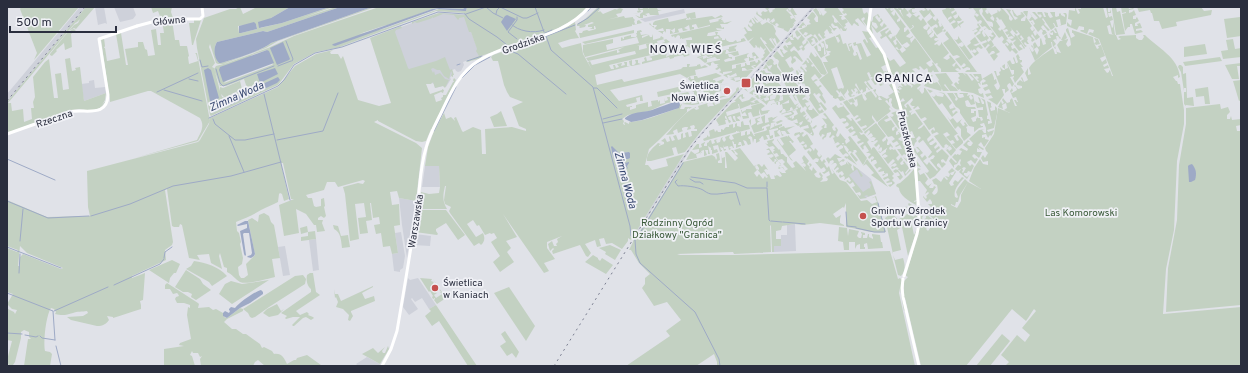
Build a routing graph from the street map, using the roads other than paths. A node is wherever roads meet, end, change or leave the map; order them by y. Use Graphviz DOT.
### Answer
graph roads {
  1 [pos="202,7"];
  2 [pos="589,7"];
  3 [pos="871,7"];
  4 [pos="99,39"];
  5 [pos="458,80"];
  6 [pos="7,134"];
  7 [pos="382,366"];
  8 [pos="919,366"];
  1 -- 4 [label="street, Główna"];
  2 -- 5 [label="street, Grodziska"];
  3 -- 8 [label="street, Pruszkowska"];
  4 -- 6 [label="street, Rzeczna"];
  5 -- 7 [label="street, Warszawska"];
}
